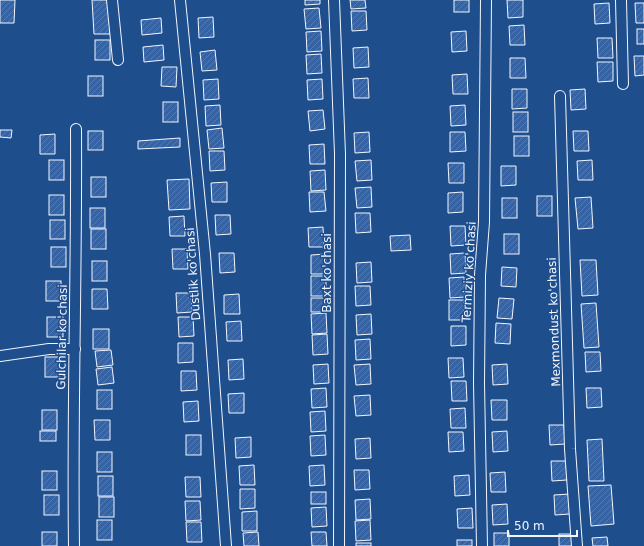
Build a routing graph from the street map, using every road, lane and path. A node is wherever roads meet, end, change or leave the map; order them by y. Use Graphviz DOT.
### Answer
graph roads {
  1 [pos="112,0"];
  2 [pos="180,0"];
  3 [pos="334,0"];
  4 [pos="486,0"];
  5 [pos="621,0"];
  6 [pos="118,60"];
  7 [pos="623,84"];
  8 [pos="560,96"];
  9 [pos="76,129"];
  10 [pos="75,349"];
  11 [pos="0,356"];
  12 [pos="74,546"];
  13 [pos="226,546"];
  14 [pos="339,546"];
  15 [pos="482,546"];
  16 [pos="577,546"];
  1 -- 6 [label="street"];
  2 -- 13 [label="street, Dustlik ko'chasi"];
  3 -- 14 [label="street, Baxt ko'chasi"];
  4 -- 15 [label="street, Termiziy ko'chasi"];
  5 -- 7 [label="street"];
  8 -- 16 [label="street, Mexmondust ko'chasi"];
  9 -- 10 [label="street, Gulchilar ko'chasi"];
  10 -- 11 [label="street"];
  10 -- 12 [label="street, Gulchilar ko'chasi"];
}
